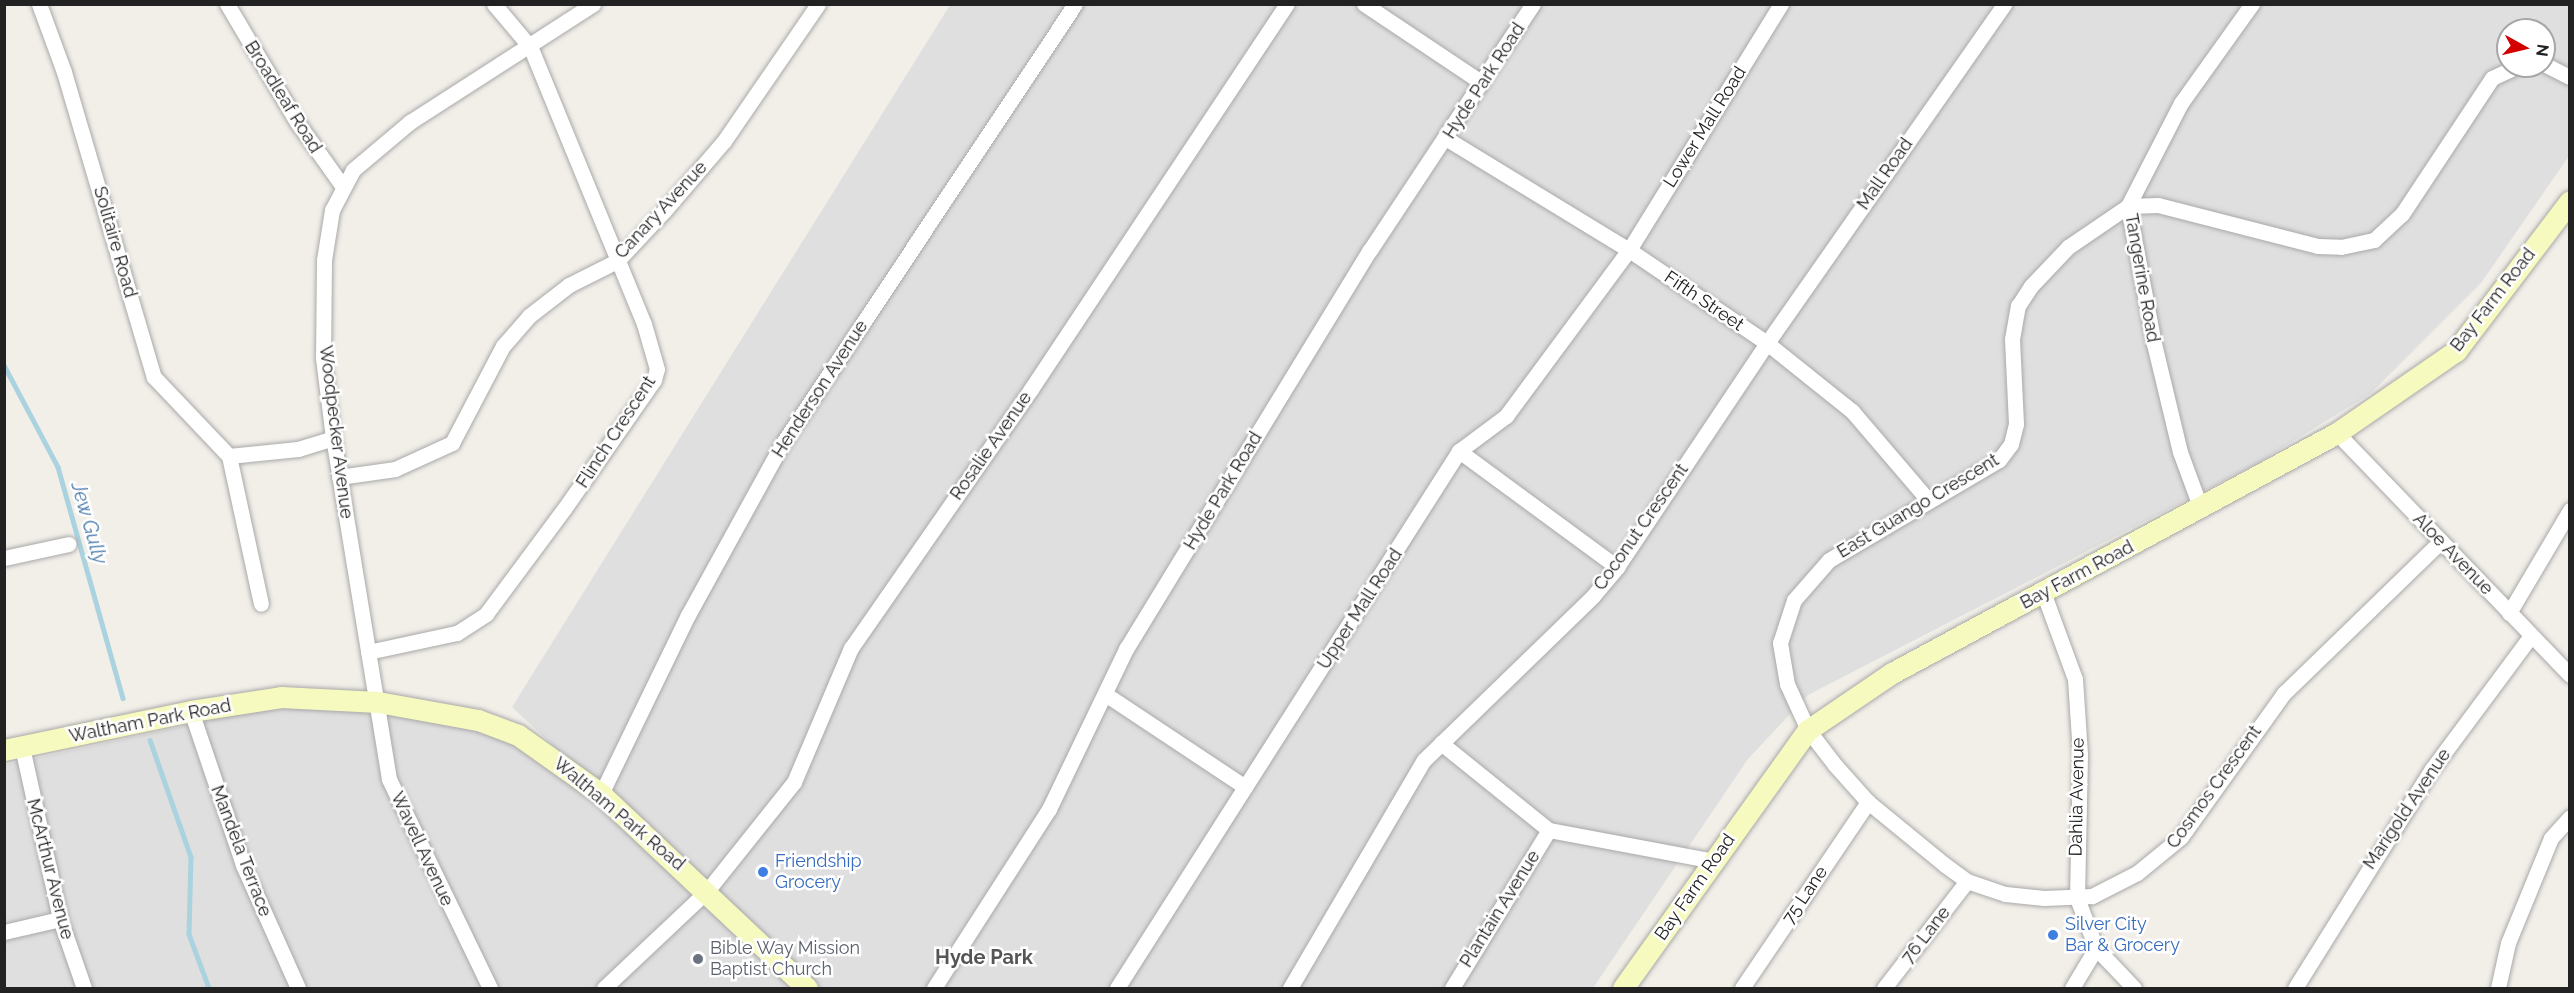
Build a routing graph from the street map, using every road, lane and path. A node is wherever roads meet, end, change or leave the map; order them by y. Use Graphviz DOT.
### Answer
graph roads {
  1 [pos="39,4"];
  2 [pos="227,4"];
  3 [pos="494,4"];
  4 [pos="593,4"];
  5 [pos="818,4"];
  6 [pos="1075,4"];
  7 [pos="1287,4"];
  8 [pos="1364,4"];
  9 [pos="1533,4"];
  10 [pos="1781,4"];
  11 [pos="2004,4"];
  12 [pos="2252,4"];
  13 [pos="531,48"];
  14 [pos="2556,70"];
  15 [pos="2496,76"];
  16 [pos="2570,77"];
  17 [pos="1481,82"];
  18 [pos="1447,139"];
  19 [pos="342,187"];
  20 [pos="2569,202"];
  21 [pos="2128,206"];
  22 [pos="1629,250"];
  23 [pos="617,261"];
  24 [pos="1767,343"];
  25 [pos="2337,433"];
  26 [pos="333,438"];
  27 [pos="1459,451"];
  28 [pos="229,456"];
  29 [pos="339,477"];
  30 [pos="1929,501"];
  31 [pos="2201,509"];
  32 [pos="2570,510"];
  33 [pos="2441,541"];
  34 [pos="69,544"];
  35 [pos="4,558"];
  36 [pos="1617,567"];
  37 [pos="2043,592"];
  38 [pos="261,604"];
  39 [pos="2509,613"];
  40 [pos="2530,637"];
  41 [pos="368,652"];
  42 [pos="2570,675"];
  43 [pos="1105,694"];
  44 [pos="378,702"];
  45 [pos="190,711"];
  46 [pos="1808,730"];
  47 [pos="1442,743"];
  48 [pos="13,749"];
  49 [pos="1245,787"];
  50 [pos="601,794"];
  51 [pos="1868,802"];
  52 [pos="2570,817"];
  53 [pos="1549,830"];
  54 [pos="1713,861"];
  55 [pos="1967,881"];
  56 [pos="707,891"];
  57 [pos="2077,898"];
  58 [pos="60,919"];
  59 [pos="4,932"];
  60 [pos="2096,948"];
  61 [pos="84,988"];
  62 [pos="298,988"];
  63 [pos="490,988"];
  64 [pos="604,988"];
  65 [pos="807,988"];
  66 [pos="934,988"];
  67 [pos="1117,988"];
  68 [pos="1290,988"];
  69 [pos="1452,988"];
  70 [pos="1623,988"];
  71 [pos="1742,988"];
  72 [pos="1884,988"];
  73 [pos="2072,988"];
  74 [pos="2134,988"];
  75 [pos="2295,988"];
  76 [pos="2498,988"];
  1 -- 28 [label="street, Solitaire Road"];
  2 -- 19 [label="street, Broadleaf Road"];
  3 -- 13 [label="street, Flinch Crescent"];
  4 -- 13 [label="street, Woodpecker Avenue"];
  5 -- 23 [label="street, Canary Avenue"];
  6 -- 50 [label="street, Henderson Avenue"];
  7 -- 56 [label="street, Rosalie Avenue"];
  8 -- 17 [label="street"];
  9 -- 17 [label="street, Hyde Park Road"];
  10 -- 22 [label="street, Lower Mall Road"];
  11 -- 24 [label="street, Mall Road"];
  12 -- 21 [label="street, Tangerine Road"];
  13 -- 19 [label="street, Woodpecker Avenue"];
  13 -- 23 [label="street, Flinch Crescent"];
  14 -- 16 [label="street"];
  15 -- 21 [label="street"];
  17 -- 18 [label="street, Hyde Park Road"];
  18 -- 22 [label="street, Fifth Street"];
  18 -- 43 [label="street, Hyde Park Road"];
  19 -- 26 [label="street, Woodpecker Avenue"];
  20 -- 25 [label="street, Bay Farm Road"];
  21 -- 30 [label="street, East Guango Crescent"];
  21 -- 31 [label="street, Tangerine Road"];
  22 -- 24 [label="street, Fifth Street"];
  22 -- 27 [label="street, Upper Mall Road"];
  23 -- 29 [label="street, Canary Avenue"];
  23 -- 41 [label="street, Flinch Crescent"];
  24 -- 30 [label="street, Fifth Street"];
  24 -- 36 [label="street, Coconut Crescent"];
  25 -- 31 [label="street, Bay Farm Road"];
  25 -- 33 [label="street, Aloe Avenue"];
  26 -- 28 [label="street"];
  26 -- 29 [label="street, Woodpecker Avenue"];
  27 -- 36 [label="street"];
  27 -- 49 [label="street, Upper Mall Road"];
  28 -- 38 [label="street"];
  29 -- 41 [label="street, Woodpecker Avenue"];
  30 -- 46 [label="street, East Guango Crescent"];
  31 -- 37 [label="street, Bay Farm Road"];
  32 -- 39 [label="street"];
  33 -- 39 [label="street, Aloe Avenue"];
  33 -- 57 [label="street, Cosmos Crescent"];
  34 -- 35 [label="street"];
  36 -- 47 [label="street, Coconut Crescent"];
  37 -- 46 [label="street, Bay Farm Road"];
  37 -- 57 [label="street, Dahlia Avenue"];
  39 -- 40 [label="street, Aloe Avenue"];
  40 -- 42 [label="street, Aloe Avenue"];
  40 -- 75 [label="street, Marigold Avenue"];
  41 -- 44 [label="street, Woodpecker Avenue"];
  43 -- 49 [label="street"];
  43 -- 66 [label="street, Hyde Park Road"];
  44 -- 45 [label="street, Waltham Park Road"];
  44 -- 50 [label="street, Waltham Park Road"];
  44 -- 63 [label="street, Wavell Avenue"];
  45 -- 48 [label="street, Waltham Park Road"];
  45 -- 62 [label="street, Mandela Terrace"];
  46 -- 51 [label="street, Cosmos Crescent"];
  46 -- 54 [label="street, Bay Farm Road"];
  47 -- 53 [label="street"];
  47 -- 68 [label="street, Coconut Crescent"];
  48 -- 58 [label="street, McArthur Avenue"];
  49 -- 67 [label="street, Upper Mall Road"];
  50 -- 56 [label="street, Waltham Park Road"];
  51 -- 55 [label="street, Cosmos Crescent"];
  51 -- 71 [label="street, 75 Lane"];
  52 -- 76 [label="street"];
  53 -- 54 [label="street"];
  53 -- 69 [label="street, Plantain Avenue"];
  54 -- 70 [label="street, Bay Farm Road"];
  55 -- 57 [label="street, Cosmos Crescent"];
  55 -- 72 [label="street, 76 Lane"];
  56 -- 64 [label="street, Rosalie Avenue"];
  56 -- 65 [label="street, Waltham Park Road"];
  57 -- 60 [label="street, Dahlia Avenue"];
  58 -- 59 [label="street"];
  58 -- 61 [label="street, McArthur Avenue"];
  60 -- 73 [label="street"];
  60 -- 74 [label="street, Dahlia Avenue"];
}
